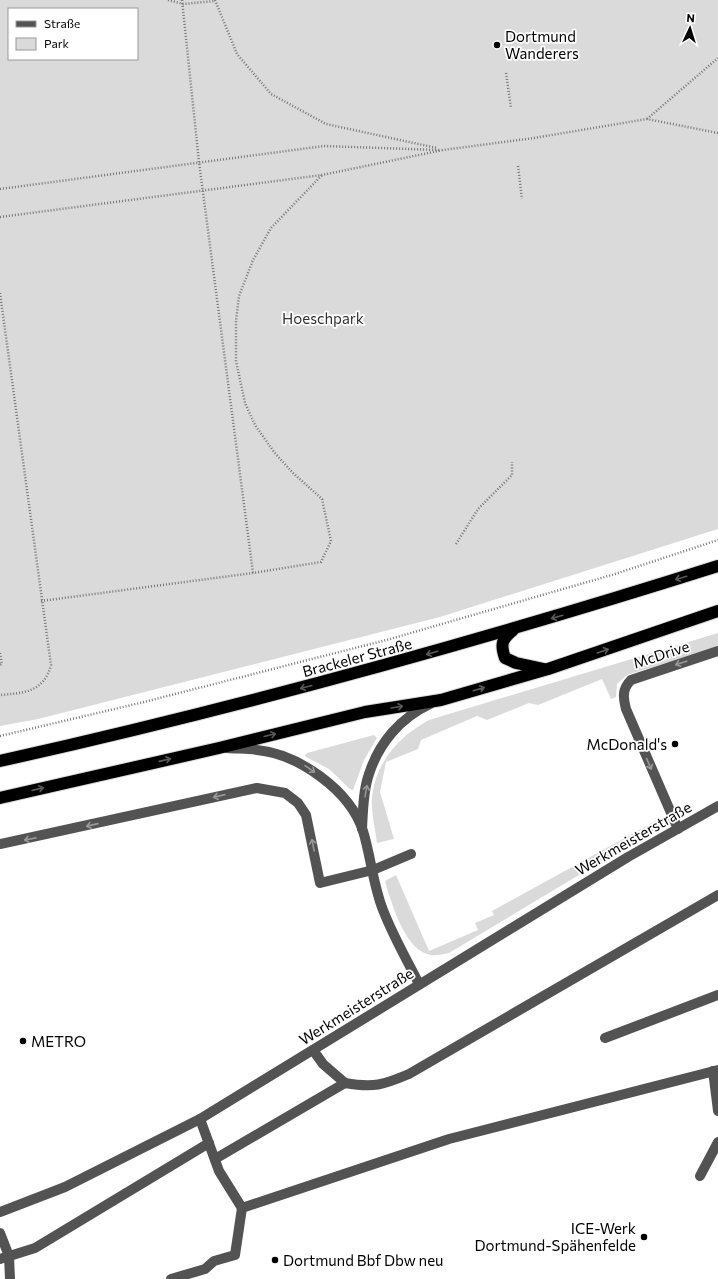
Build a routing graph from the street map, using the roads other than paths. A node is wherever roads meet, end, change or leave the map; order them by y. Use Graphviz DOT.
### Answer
graph roads {
  1 [pos="718,566"];
  2 [pos="718,611"];
  3 [pos="514,629"];
  4 [pos="718,651"];
  5 [pos="548,669"];
  6 [pos="441,700"];
  7 [pos="219,748"];
  8 [pos="0,761"];
  9 [pos="0,798"];
  10 [pos="718,806"];
  11 [pos="362,829"];
  12 [pos="678,829"];
  13 [pos="0,844"];
  14 [pos="411,854"];
  15 [pos="373,870"];
  16 [pos="718,895"];
  17 [pos="419,984"];
  18 [pos="718,995"];
  19 [pos="605,1038"];
  20 [pos="313,1050"];
  21 [pos="716,1070"];
  22 [pos="346,1083"];
  23 [pos="718,1111"];
  24 [pos="200,1119"];
  25 [pos="718,1142"];
  26 [pos="209,1143"];
  27 [pos="214,1158"];
  28 [pos="700,1176"];
  29 [pos="242,1208"];
  30 [pos="0,1212"];
  31 [pos="0,1233"];
  32 [pos="5,1257"];
  33 [pos="10,1279"];
  34 [pos="171,1279"];
  1 -- 3 [label="highway, Brackeler Straße, one-way"];
  5 -- 2 [label="highway, one-way"];
  3 -- 5 [label="highway"];
  3 -- 8 [label="highway, Brackeler Straße, one-way"];
  4 -- 12 [label="street, McDrive, one-way"];
  6 -- 5 [label="highway, one-way"];
  7 -- 6 [label="highway, one-way"];
  11 -- 6 [label="street, one-way"];
  9 -- 7 [label="highway, one-way"];
  7 -- 11 [label="street, one-way"];
  10 -- 12 [label="street, Werkmeisterstraße"];
  11 -- 15 [label="street"];
  12 -- 17 [label="street, Werkmeisterstraße"];
  15 -- 13 [label="street, one-way"];
  14 -- 15 [label="street"];
  15 -- 17 [label="street"];
  16 -- 22 [label="street"];
  17 -- 20 [label="street, Werkmeisterstraße"];
  18 -- 19 [label="street"];
  20 -- 22 [label="street"];
  20 -- 24 [label="street, Werkmeisterstraße"];
  21 -- 23 [label="street"];
  21 -- 29 [label="street"];
  22 -- 27 [label="street"];
  24 -- 26 [label="street"];
  24 -- 30 [label="street, Werkmeisterstraße"];
  25 -- 28 [label="street"];
  26 -- 27 [label="street"];
  26 -- 32 [label="street"];
  27 -- 29 [label="street"];
  29 -- 34 [label="street"];
  31 -- 32 [label="street"];
  32 -- 33 [label="street"];
}
